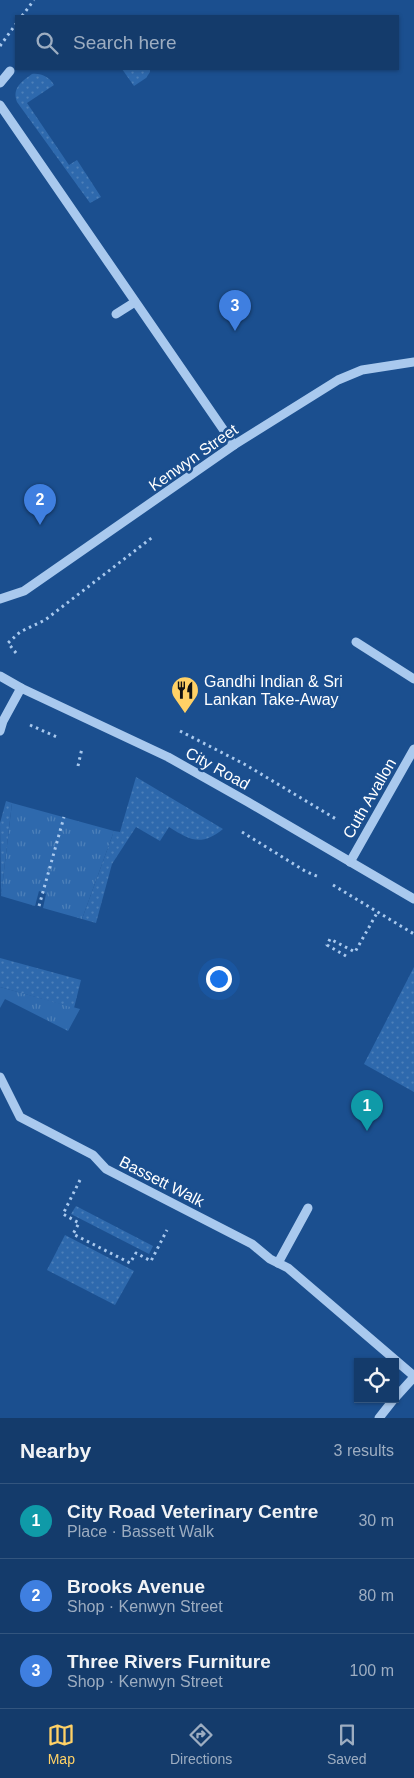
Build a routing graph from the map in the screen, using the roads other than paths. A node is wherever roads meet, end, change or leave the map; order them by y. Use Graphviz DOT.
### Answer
graph roads {
  1 [pos="10,71"];
  2 [pos="0,83"];
  3 [pos="0,104"];
  4 [pos="135,302"];
  5 [pos="116,314"];
  6 [pos="414,362"];
  7 [pos="234,445"];
  8 [pos="0,599"];
  9 [pos="356,642"];
  10 [pos="0,676"];
  11 [pos="414,679"];
  12 [pos="21,688"];
  13 [pos="0,731"];
  14 [pos="414,749"];
  15 [pos="350,862"];
  16 [pos="414,899"];
  17 [pos="0,1077"];
  18 [pos="308,1208"];
  19 [pos="278,1263"];
  20 [pos="414,1377"];
  21 [pos="399,1394"];
  22 [pos="392,1403"];
  23 [pos="379,1418"];
  1 -- 2 [label="street"];
  3 -- 4 [label="street"];
  4 -- 5 [label="street"];
  4 -- 7 [label="street"];
  6 -- 7 [label="street, Kenwyn Street"];
  7 -- 8 [label="street, Kenwyn Street"];
  9 -- 11 [label="street"];
  10 -- 12 [label="street, City Road"];
  12 -- 13 [label="street"];
  12 -- 15 [label="street, City Road"];
  14 -- 15 [label="street, Cuth Avallon"];
  15 -- 16 [label="street, City Road"];
  17 -- 19 [label="street, Bassett Walk"];
  18 -- 19 [label="street"];
  19 -- 20 [label="street, Bassett Walk"];
  20 -- 21 [label="street"];
  22 -- 23 [label="street"];
}
